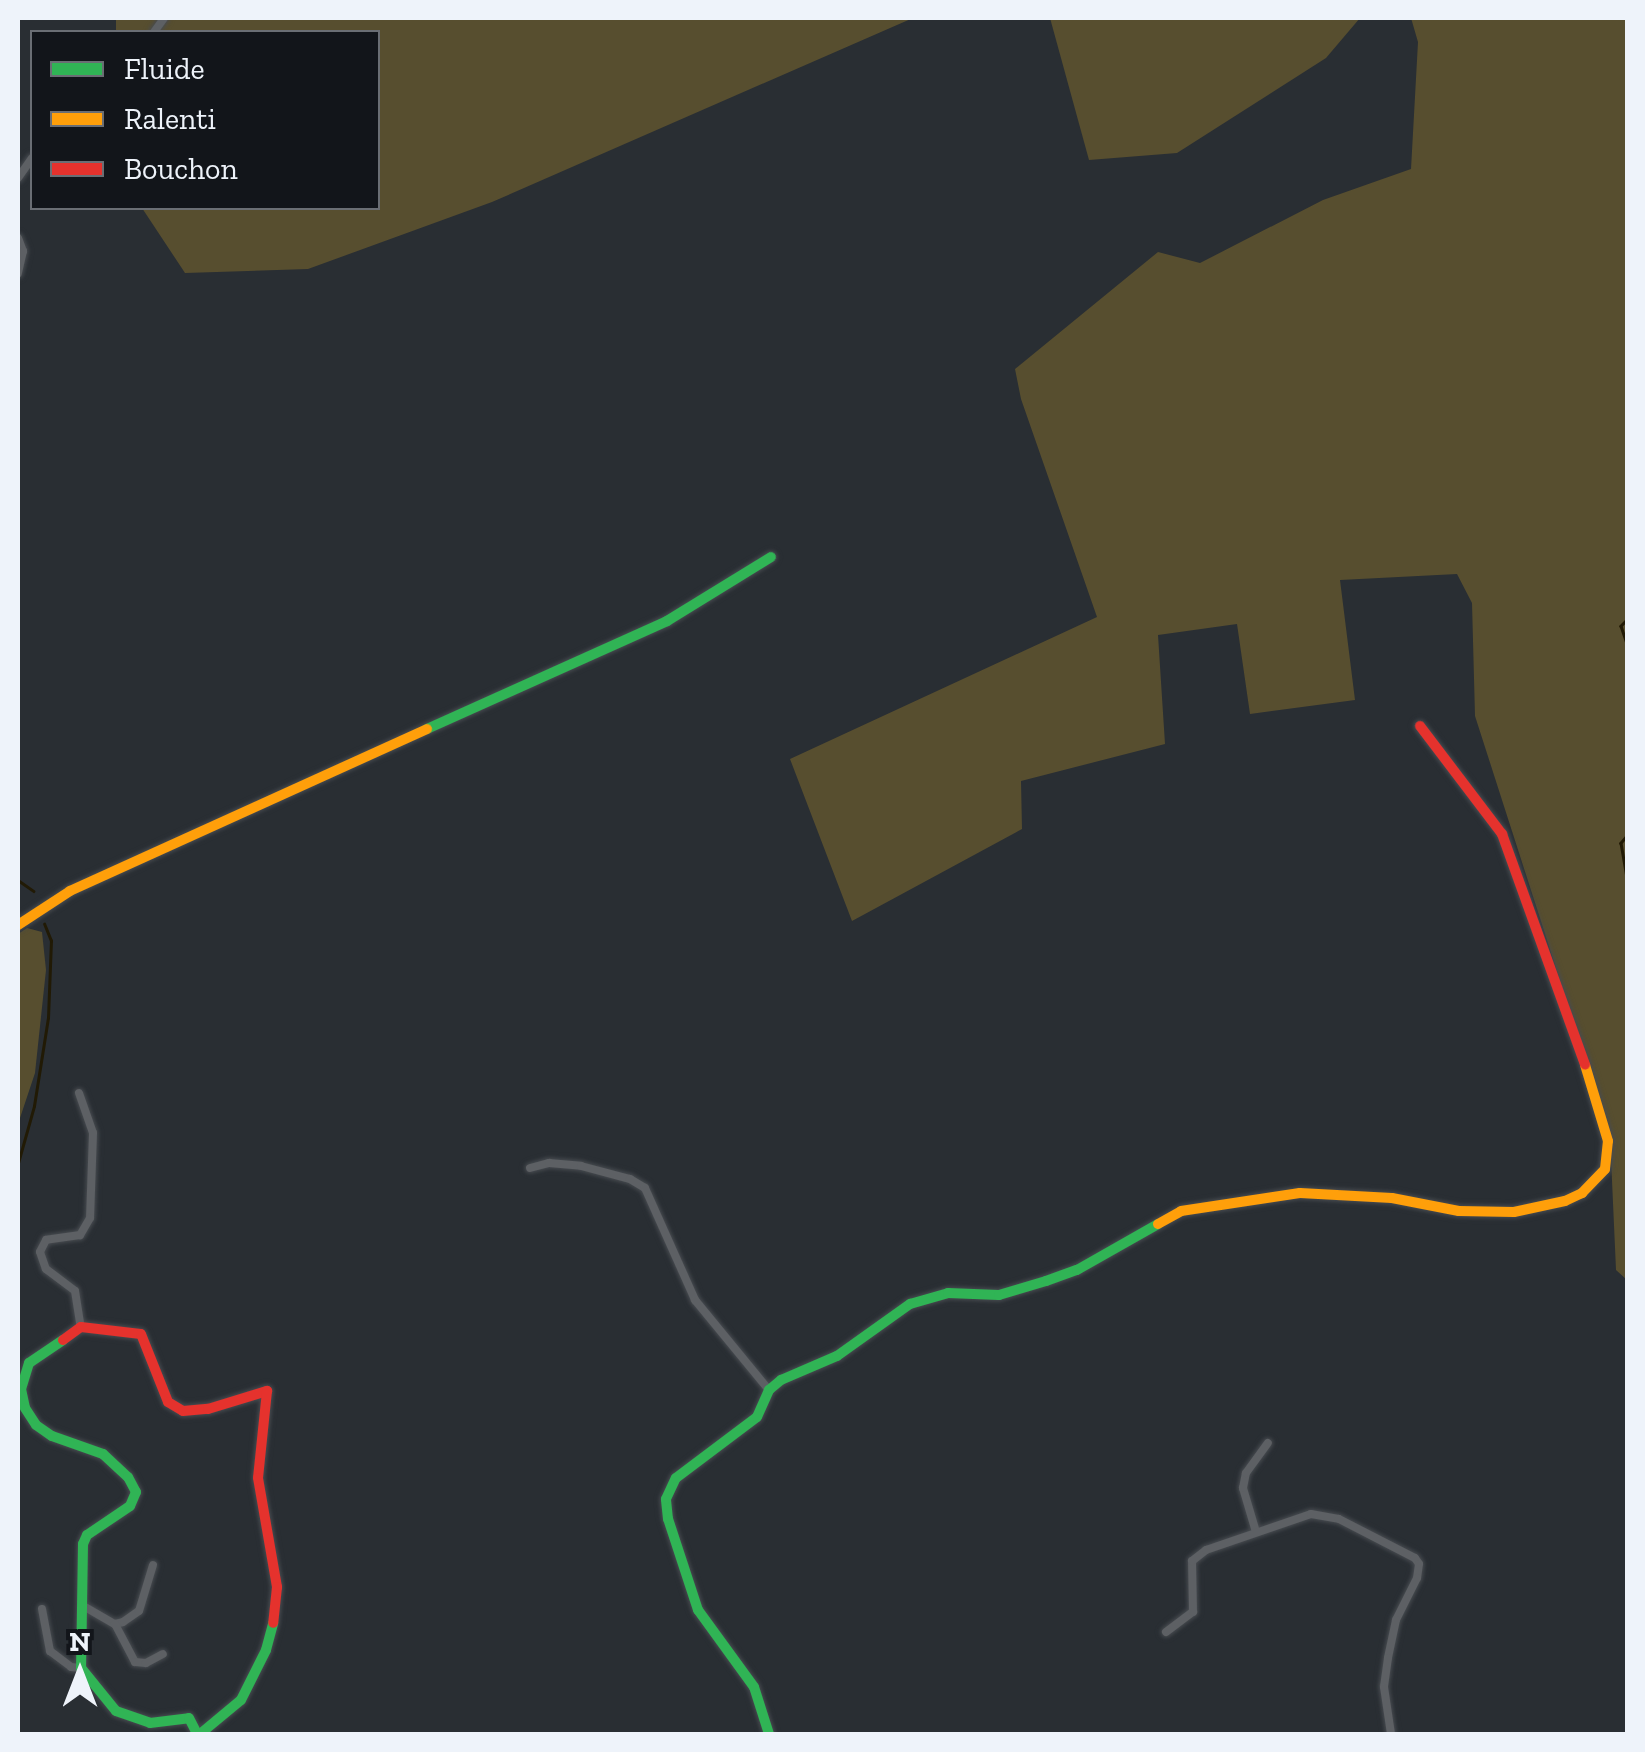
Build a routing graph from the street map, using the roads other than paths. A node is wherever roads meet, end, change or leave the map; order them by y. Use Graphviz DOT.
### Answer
graph roads {
  1 [pos="18,238"];
  2 [pos="18,273"];
  3 [pos="770,557"];
  4 [pos="1420,726"];
  5 [pos="18,925"];
  6 [pos="79,1094"];
  7 [pos="530,1168"];
  8 [pos="81,1327"];
  9 [pos="769,1390"];
  10 [pos="1268,1443"];
  11 [pos="1256,1532"];
  12 [pos="153,1565"];
  13 [pos="85,1607"];
  14 [pos="42,1609"];
  15 [pos="115,1624"];
  16 [pos="1166,1632"];
  17 [pos="162,1654"];
  18 [pos="82,1668"];
  19 [pos="199,1734"];
  20 [pos="769,1734"];
  21 [pos="1391,1734"];
  1 -- 2 [label="street"];
  3 -- 5 [label="street"];
  4 -- 9 [label="street"];
  6 -- 8 [label="street"];
  7 -- 9 [label="street"];
  8 -- 13 [label="street"];
  8 -- 19 [label="street"];
  9 -- 20 [label="street"];
  10 -- 11 [label="street"];
  11 -- 16 [label="street"];
  11 -- 21 [label="street"];
  12 -- 15 [label="street"];
  13 -- 15 [label="street"];
  13 -- 18 [label="street"];
  14 -- 18 [label="street"];
  15 -- 17 [label="street"];
  18 -- 19 [label="street"];
}
